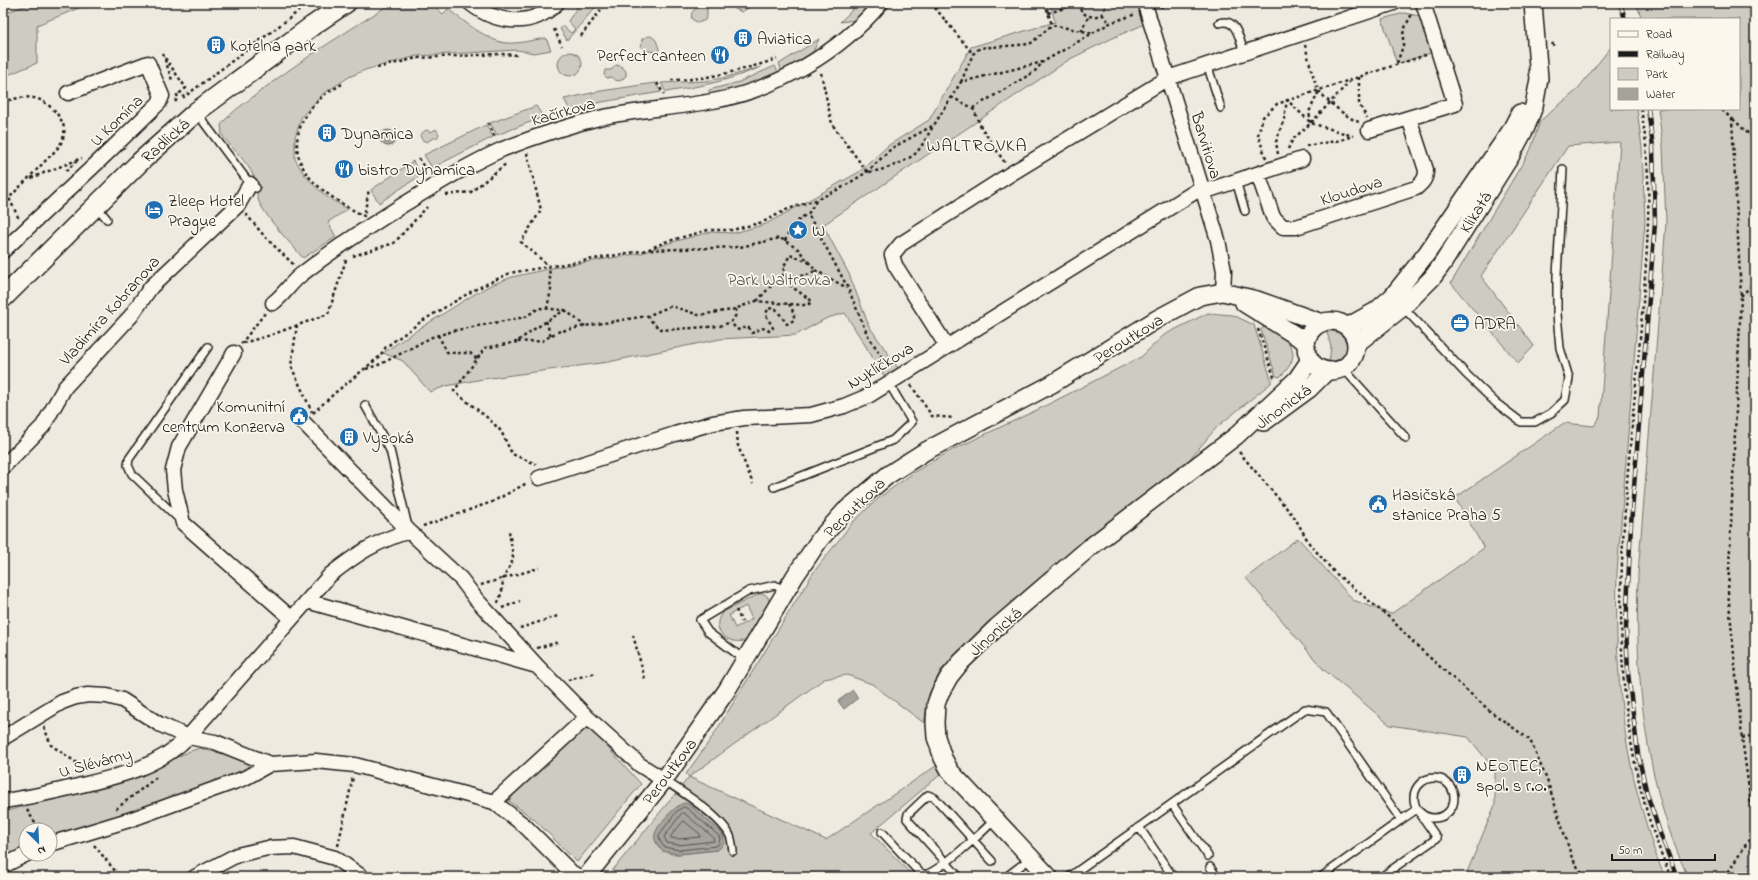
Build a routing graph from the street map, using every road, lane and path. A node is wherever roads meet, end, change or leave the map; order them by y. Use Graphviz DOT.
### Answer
graph roads {
  1 [pos="346,3"];
  2 [pos="470,3"];
  3 [pos="557,3"];
  4 [pos="606,3"];
  5 [pos="881,3"];
  6 [pos="930,3"];
  7 [pos="1045,3"];
  8 [pos="1074,3"];
  9 [pos="1078,3"];
  10 [pos="1107,3"];
  11 [pos="1172,3"];
  12 [pos="1394,3"];
  13 [pos="1533,3"];
  14 [pos="1418,6"];
  15 [pos="1148,10"];
  16 [pos="299,11"];
  17 [pos="1048,12"];
  18 [pos="1102,14"];
  19 [pos="1089,16"];
  20 [pos="1110,23"];
  21 [pos="1219,23"];
  22 [pos="1052,25"];
  23 [pos="554,29"];
  24 [pos="1081,31"];
  25 [pos="1092,33"];
  26 [pos="1301,33"];
  27 [pos="581,36"];
  28 [pos="562,46"];
  29 [pos="1538,47"];
  30 [pos="1438,51"];
  31 [pos="1244,52"];
  32 [pos="162,54"];
  33 [pos="973,54"];
  34 [pos="517,55"];
  35 [pos="777,59"];
  36 [pos="1043,62"];
  37 [pos="1207,64"];
  38 [pos="1397,64"];
  39 [pos="377,68"];
  40 [pos="821,73"];
  41 [pos="1359,77"];
  42 [pos="1168,78"];
  43 [pos="1352,79"];
  44 [pos="671,80"];
  45 [pos="961,82"];
  46 [pos="657,83"];
  47 [pos="342,84"];
  48 [pos="1319,90"];
  49 [pos="68,94"];
  50 [pos="664,94"];
  51 [pos="951,97"];
  52 [pos="1287,100"];
  53 [pos="3,102"];
  54 [pos="1331,102"];
  55 [pos="973,108"];
  56 [pos="1221,108"];
  57 [pos="1642,110"];
  58 [pos="1722,110"];
  59 [pos="196,112"];
  60 [pos="1409,118"];
  61 [pos="1732,119"];
  62 [pos="488,123"];
  63 [pos="1311,123"];
  64 [pos="934,125"];
  65 [pos="1377,128"];
  66 [pos="1353,136"];
  67 [pos="496,139"];
  68 [pos="1755,140"];
  69 [pos="1292,150"];
  70 [pos="1282,153"];
  71 [pos="1303,153"];
  72 [pos="527,154"];
  73 [pos="1278,154"];
  74 [pos="85,156"];
  75 [pos="418,158"];
  76 [pos="509,162"];
  77 [pos="1265,167"];
  78 [pos="1563,169"];
  79 [pos="866,172"];
  80 [pos="1012,173"];
  81 [pos="427,174"];
  82 [pos="28,179"];
  83 [pos="1236,181"];
  84 [pos="253,186"];
  85 [pos="369,189"];
  86 [pos="1202,190"];
  87 [pos="442,196"];
  88 [pos="816,200"];
  89 [pos="430,204"];
  90 [pos="238,205"];
  91 [pos="1245,211"];
  92 [pos="808,214"];
  93 [pos="13,222"];
  94 [pos="785,241"];
  95 [pos="647,250"];
  96 [pos="3,251"];
  97 [pos="353,256"];
  98 [pos="346,260"];
  99 [pos="810,262"];
  100 [pos="549,266"];
  101 [pos="297,268"];
  102 [pos="815,270"];
  103 [pos="782,278"];
  104 [pos="1755,282"];
  105 [pos="848,288"];
  106 [pos="1225,292"];
  107 [pos="1741,297"];
  108 [pos="3,298"];
  109 [pos="756,301"];
  110 [pos="273,303"];
  111 [pos="788,304"];
  112 [pos="547,308"];
  113 [pos="1403,308"];
  114 [pos="736,309"];
  115 [pos="565,310"];
  116 [pos="647,316"];
  117 [pos="546,321"];
  118 [pos="731,322"];
  119 [pos="1256,322"];
  120 [pos="1322,323"];
  121 [pos="297,325"];
  122 [pos="585,326"];
  123 [pos="1347,327"];
  124 [pos="438,335"];
  125 [pos="551,336"];
  126 [pos="517,342"];
  127 [pos="1306,342"];
  128 [pos="1356,344"];
  129 [pos="946,346"];
  130 [pos="208,347"];
  131 [pos="238,349"];
  132 [pos="477,359"];
  133 [pos="1310,360"];
  134 [pos="1343,368"];
  135 [pos="365,370"];
  136 [pos="1326,371"];
  137 [pos="892,380"];
  138 [pos="1276,384"];
  139 [pos="365,405"];
  140 [pos="308,418"];
  141 [pos="954,418"];
  142 [pos="1406,438"];
  143 [pos="1233,439"];
  144 [pos="3,467"];
  145 [pos="554,473"];
  146 [pos="539,478"];
  147 [pos="774,487"];
  148 [pos="183,522"];
  149 [pos="508,531"];
  150 [pos="409,532"];
  151 [pos="539,568"];
  152 [pos="503,579"];
  153 [pos="480,586"];
  154 [pos="786,591"];
  155 [pos="307,601"];
  156 [pos="520,602"];
  157 [pos="498,604"];
  158 [pos="734,606"];
  159 [pos="495,610"];
  160 [pos="558,616"];
  161 [pos="291,618"];
  162 [pos="742,622"];
  163 [pos="518,628"];
  164 [pos="633,635"];
  165 [pos="559,642"];
  166 [pos="531,650"];
  167 [pos="745,660"];
  168 [pos="538,666"];
  169 [pos="645,678"];
  170 [pos="39,715"];
  171 [pos="587,717"];
  172 [pos="1755,735"];
  173 [pos="188,737"];
  174 [pos="3,738"];
  175 [pos="1742,738"];
  176 [pos="270,764"];
  177 [pos="355,765"];
  178 [pos="160,773"];
  179 [pos="102,780"];
  180 [pos="664,780"];
  181 [pos="18,799"];
  182 [pos="3,801"];
  183 [pos="494,802"];
  184 [pos="1172,804"];
  185 [pos="1417,809"];
  186 [pos="113,812"];
  187 [pos="995,819"];
  188 [pos="1401,820"];
  189 [pos="36,822"];
  190 [pos="1139,827"];
  191 [pos="882,832"];
  192 [pos="1755,832"];
  193 [pos="84,833"];
  194 [pos="972,840"];
  195 [pos="58,841"];
  196 [pos="733,851"];
  197 [pos="1208,856"];
  198 [pos="18,858"];
  199 [pos="335,858"];
  200 [pos="1031,858"];
  201 [pos="992,861"];
  202 [pos="946,862"];
  203 [pos="3,866"];
  204 [pos="1210,867"];
  205 [pos="120,877"];
  206 [pos="195,877"];
  207 [pos="362,877"];
  208 [pos="579,877"];
  209 [pos="586,877"];
  210 [pos="959,877"];
  211 [pos="1006,877"];
  212 [pos="1049,877"];
  213 [pos="1069,877"];
  214 [pos="1173,877"];
  215 [pos="1217,877"];
  216 [pos="1321,877"];
  217 [pos="1381,877"];
  218 [pos="1584,877"];
  219 [pos="1671,877"];
  220 [pos="1724,877"];
  1 -- 59 [label="main road, Radlická"];
  2 -- 3 [label="street"];
  4 -- 27 [label="path"];
  5 -- 110 [label="street, Kačírkova"];
  6 -- 33 [label="path"];
  7 -- 17 [label="path"];
  8 -- 17 [label="path"];
  9 -- 19 [label="path"];
  10 -- 18 [label="path"];
  11 -- 15 [label="path"];
  12 -- 26 [label="street"];
  13 -- 29 [label="street, Klikatá"];
  14 -- 30 [label="street"];
  14 -- 38 [label="path"];
  15 -- 20 [label="path"];
  15 -- 42 [label="street, Barvitiova"];
  16 -- 32 [label="path"];
  17 -- 22 [label="path"];
  18 -- 19 [label="path"];
  18 -- 20 [label="path"];
  19 -- 24 [label="path"];
  20 -- 25 [label="path"];
  21 -- 31 [label="lane"];
  22 -- 24 [label="path"];
  22 -- 33 [label="path"];
  23 -- 28 [label="path"];
  24 -- 25 [label="path"];
  25 -- 36 [label="path"];
  26 -- 31 [label="street"];
  26 -- 48 [label="path"];
  29 -- 113 [label="street, Klikatá"];
  29 -- 123 [label="street, Klikatá"];
  30 -- 38 [label="path"];
  30 -- 60 [label="street"];
  31 -- 37 [label="street"];
  33 -- 45 [label="path"];
  34 -- 39 [label="path"];
  35 -- 44 [label="path"];
  36 -- 45 [label="path"];
  36 -- 55 [label="path"];
  37 -- 42 [label="street"];
  37 -- 56 [label="lane"];
  38 -- 41 [label="path"];
  40 -- 79 [label="path"];
  41 -- 43 [label="path"];
  41 -- 65 [label="path"];
  42 -- 80 [label="street"];
  42 -- 86 [label="street, Barvitiova"];
  43 -- 48 [label="path"];
  43 -- 54 [label="path"];
  45 -- 51 [label="path"];
  46 -- 50 [label="path"];
  47 -- 85 [label="path"];
  48 -- 52 [label="path"];
  48 -- 54 [label="path"];
  48 -- 63 [label="path"];
  49 -- 96 [label="street, U Komína"];
  51 -- 55 [label="path"];
  51 -- 64 [label="path"];
  52 -- 63 [label="path"];
  52 -- 73 [label="path"];
  52 -- 77 [label="path"];
  53 -- 82 [label="path"];
  54 -- 63 [label="path"];
  54 -- 65 [label="path"];
  55 -- 80 [label="path"];
  57 -- 219 [label="path"];
  58 -- 61 [label="path"];
  59 -- 84 [label="lane"];
  59 -- 108 [label="main road, Radlická"];
  60 -- 65 [label="street"];
  60 -- 77 [label="street, Kloudova"];
  61 -- 68 [label="path"];
  61 -- 107 [label="path"];
  62 -- 67 [label="path"];
  63 -- 66 [label="path"];
  63 -- 69 [label="path"];
  64 -- 79 [label="path"];
  64 -- 79 [label="path"];
  65 -- 66 [label="path"];
  66 -- 71 [label="path"];
  70 -- 73 [label="path"];
  71 -- 77 [label="street"];
  72 -- 100 [label="path"];
  73 -- 77 [label="path"];
  74 -- 82 [label="path"];
  75 -- 81 [label="path"];
  76 -- 87 [label="path"];
  77 -- 83 [label="street"];
  78 -- 113 [label="lane"];
  79 -- 88 [label="path"];
  80 -- 129 [label="street"];
  82 -- 93 [label="path"];
  83 -- 86 [label="street"];
  83 -- 91 [label="lane"];
  84 -- 90 [label="street, Vladimíra Kobranova"];
  86 -- 106 [label="street, Barvitiova"];
  86 -- 129 [label="street, Nyklíčkova"];
  88 -- 92 [label="path"];
  88 -- 95 [label="path"];
  89 -- 97 [label="path"];
  90 -- 101 [label="path"];
  90 -- 144 [label="street, Vladimíra Kobranova"];
  92 -- 94 [label="path"];
  92 -- 105 [label="path"];
  94 -- 95 [label="path"];
  94 -- 99 [label="path"];
  95 -- 100 [label="path"];
  98 -- 121 [label="path"];
  99 -- 102 [label="path"];
  99 -- 103 [label="path"];
  100 -- 112 [label="path"];
  100 -- 135 [label="path"];
  102 -- 103 [label="path"];
  102 -- 105 [label="path"];
  103 -- 109 [label="path"];
  103 -- 111 [label="path"];
  104 -- 107 [label="path"];
  105 -- 137 [label="path"];
  106 -- 120 [label="street, Peroutkova"];
  106 -- 127 [label="street"];
  106 -- 154 [label="street, Peroutkova"];
  107 -- 175 [label="path"];
  109 -- 111 [label="path"];
  109 -- 114 [label="path"];
  110 -- 131 [label="path"];
  111 -- 118 [label="path"];
  112 -- 115 [label="path"];
  112 -- 124 [label="path"];
  113 -- 128 [label="street, Klikatá"];
  114 -- 116 [label="path"];
  114 -- 118 [label="path"];
  115 -- 117 [label="path"];
  115 -- 122 [label="path"];
  116 -- 118 [label="path"];
  116 -- 122 [label="path"];
  117 -- 125 [label="path"];
  117 -- 126 [label="path"];
  119 -- 138 [label="path"];
  120 -- 123 [label="street"];
  120 -- 127 [label="street"];
  121 -- 131 [label="path"];
  121 -- 140 [label="path"];
  122 -- 125 [label="path"];
  123 -- 128 [label="street"];
  124 -- 132 [label="path"];
  124 -- 135 [label="path"];
  125 -- 126 [label="path"];
  126 -- 132 [label="path"];
  127 -- 133 [label="street"];
  128 -- 134 [label="street"];
  129 -- 137 [label="street, Nyklíčkova"];
  130 -- 148 [label="lane"];
  131 -- 148 [label="street"];
  132 -- 145 [label="path"];
  133 -- 136 [label="street"];
  133 -- 143 [label="street, Jinonická"];
  134 -- 136 [label="street"];
  134 -- 142 [label="lane"];
  135 -- 140 [label="path"];
  136 -- 143 [label="street, Jinonická"];
  137 -- 141 [label="path"];
  137 -- 145 [label="street, Nyklíčkova"];
  137 -- 147 [label="lane"];
  139 -- 150 [label="lane"];
  140 -- 150 [label="street"];
  143 -- 187 [label="street, Jinonická"];
  143 -- 218 [label="path"];
  145 -- 146 [label="street, Nyklíčkova"];
  146 -- 150 [label="path"];
  148 -- 161 [label="street"];
  149 -- 152 [label="path"];
  150 -- 155 [label="street, U Slévárny"];
  150 -- 168 [label="street"];
  151 -- 152 [label="path"];
  152 -- 153 [label="path"];
  152 -- 157 [label="path"];
  154 -- 167 [label="street, Peroutkova"];
  154 -- 167 [label="lane"];
  155 -- 161 [label="street, U Slévárny"];
  155 -- 168 [label="street"];
  156 -- 159 [label="path"];
  158 -- 162 [label="path"];
  160 -- 163 [label="path"];
  161 -- 173 [label="street, U Slévárny"];
  164 -- 169 [label="path"];
  165 -- 166 [label="path"];
  167 -- 180 [label="street, Peroutkova"];
  168 -- 171 [label="street"];
  170 -- 173 [label="street"];
  170 -- 174 [label="street"];
  170 -- 179 [label="path"];
  171 -- 180 [label="street"];
  171 -- 183 [label="street"];
  172 -- 175 [label="path"];
  173 -- 176 [label="street"];
  173 -- 179 [label="street, U Slévárny"];
  175 -- 192 [label="path"];
  176 -- 177 [label="street"];
  176 -- 193 [label="street"];
  177 -- 183 [label="street"];
  177 -- 199 [label="path"];
  178 -- 186 [label="path"];
  179 -- 181 [label="street, U Slévárny"];
  180 -- 196 [label="lane"];
  180 -- 209 [label="street, Peroutkova"];
  181 -- 182 [label="street, U Slévárny"];
  181 -- 189 [label="path"];
  183 -- 208 [label="street"];
  184 -- 188 [label="lane"];
  184 -- 190 [label="lane"];
  184 -- 197 [label="lane"];
  185 -- 185 [label="lane"];
  185 -- 188 [label="lane"];
  185 -- 217 [label="lane"];
  187 -- 194 [label="lane"];
  187 -- 200 [label="street, Jinonická"];
  188 -- 216 [label="lane"];
  190 -- 213 [label="lane"];
  190 -- 214 [label="lane"];
  191 -- 202 [label="lane"];
  192 -- 220 [label="path"];
  193 -- 195 [label="street"];
  193 -- 205 [label="path"];
  194 -- 201 [label="lane"];
  194 -- 202 [label="lane"];
  194 -- 202 [label="lane"];
  198 -- 203 [label="street"];
  199 -- 206 [label="street"];
  199 -- 207 [label="street"];
  200 -- 211 [label="lane"];
  200 -- 212 [label="street, Jinonická"];
  202 -- 210 [label="lane"];
  204 -- 215 [label="lane"];
}
